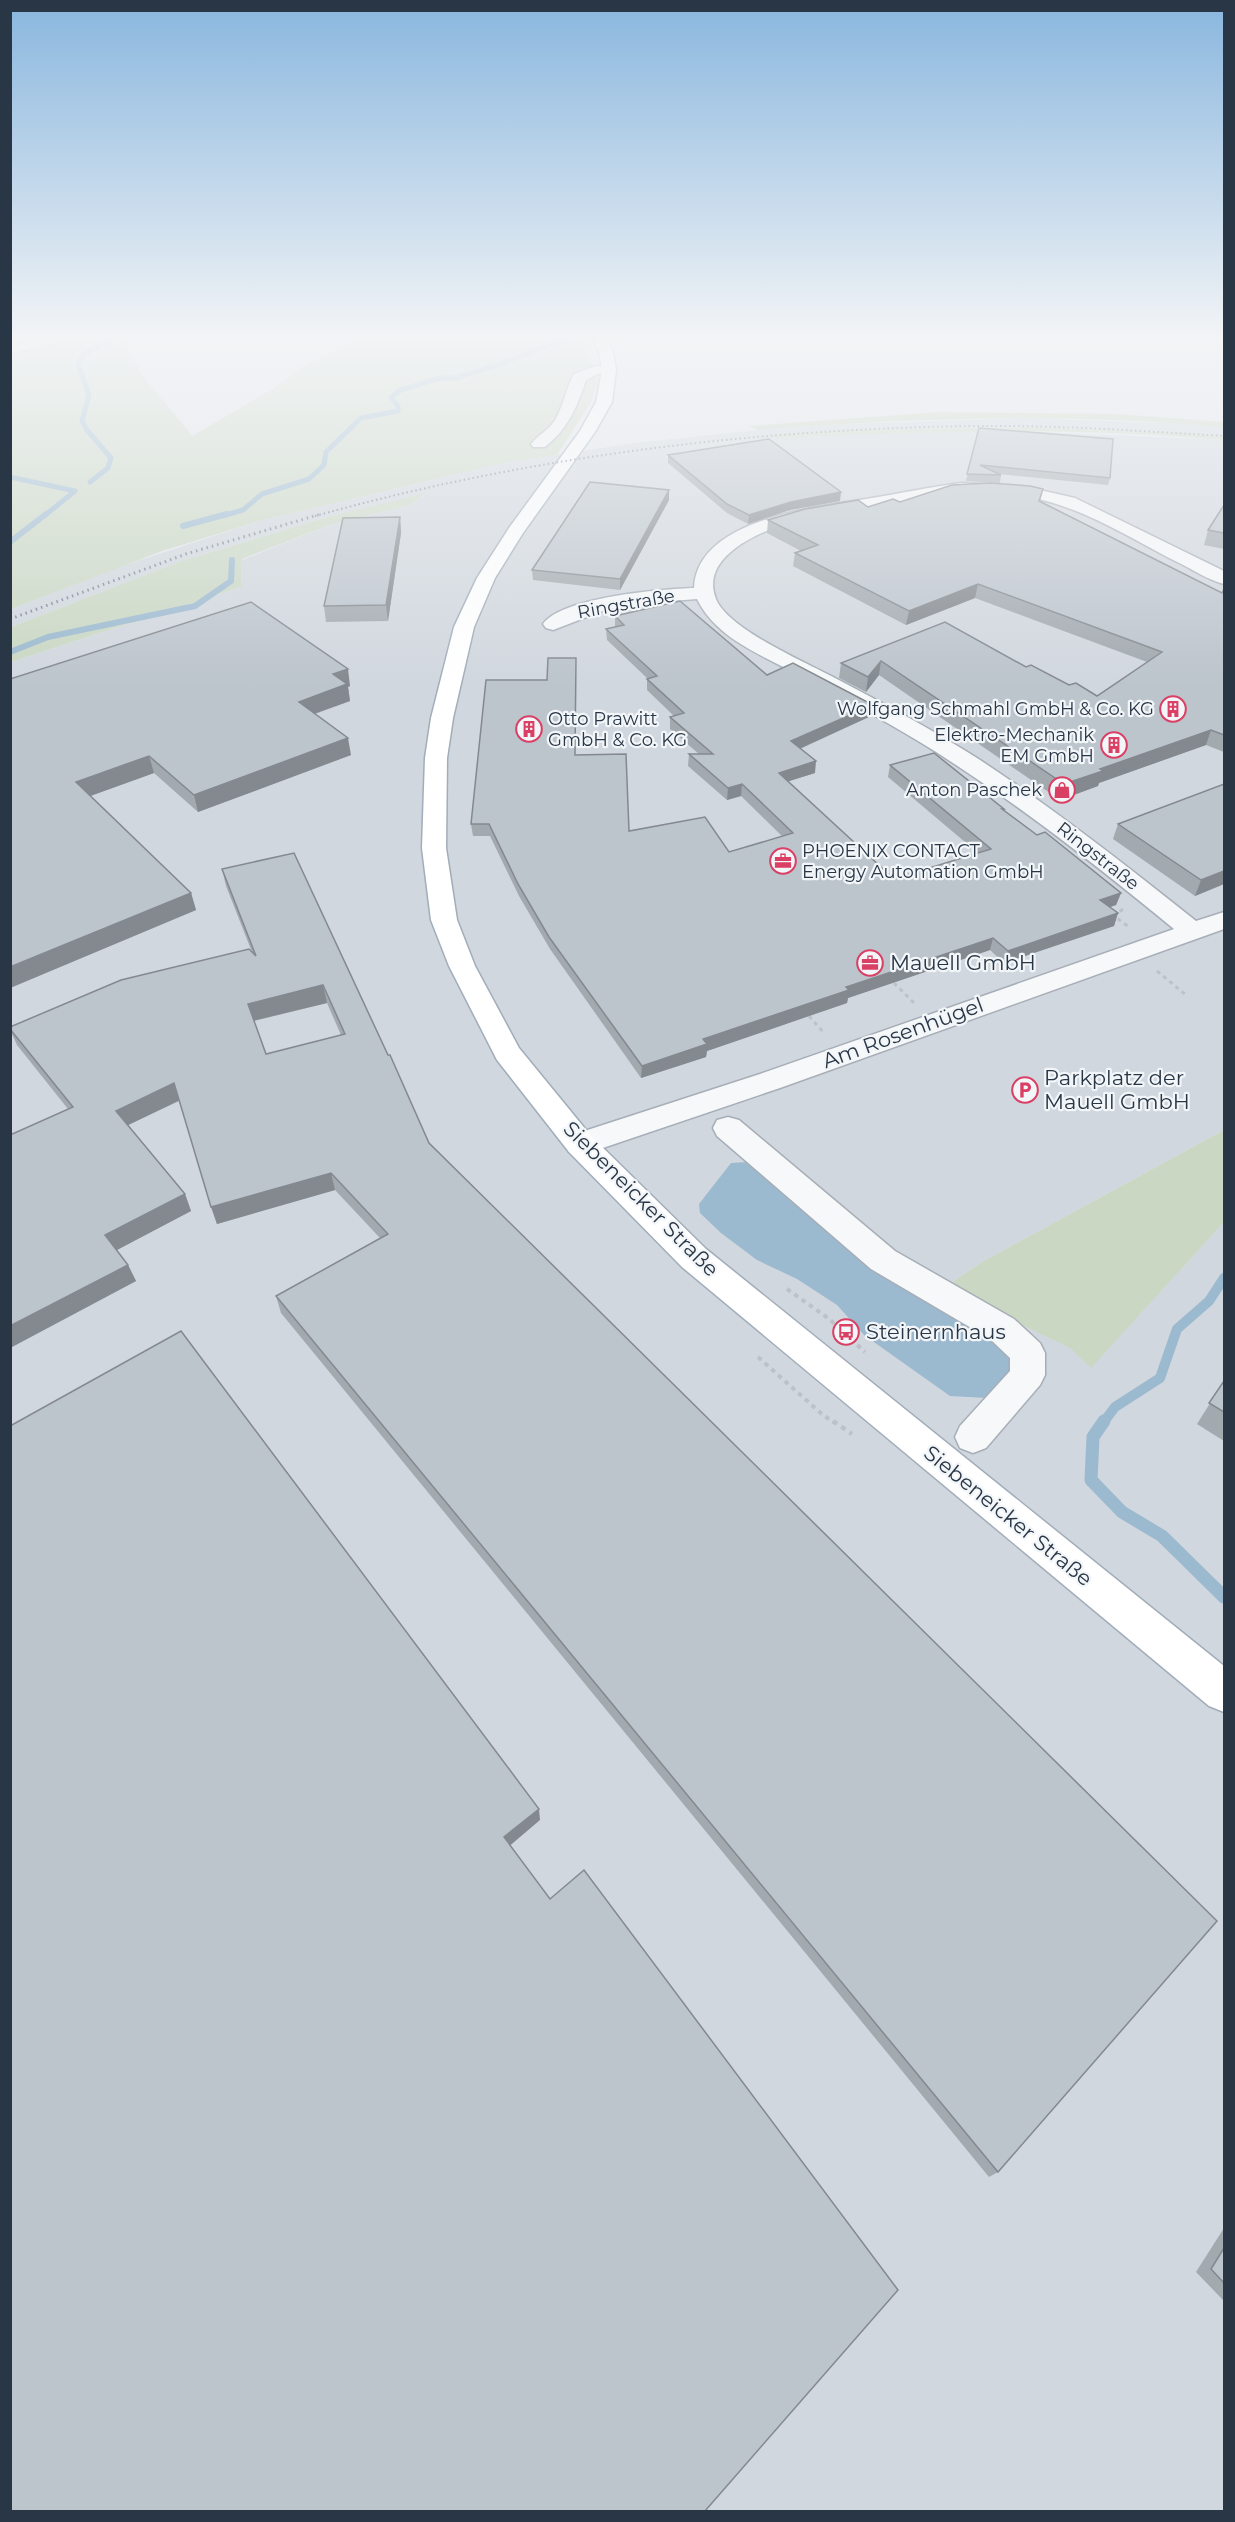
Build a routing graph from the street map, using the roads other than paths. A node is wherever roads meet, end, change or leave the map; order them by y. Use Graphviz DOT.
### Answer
graph roads {
  1 [pos="572,451"];
  2 [pos="1224,578"];
  3 [pos="702,593"];
  4 [pos="553,624"];
  5 [pos="1224,920"];
  6 [pos="1191,930"];
  7 [pos="728,1128"];
  8 [pos="580,1144"];
  9 [pos="973,1437"];
  10 [pos="1224,1692"];
  1 -- 8 [label="main road, Siebeneicker Straße"];
  2 -- 3 [label="street, Ringstraße"];
  3 -- 4 [label="street, Ringstraße"];
  3 -- 6 [label="street, Ringstraße"];
  5 -- 6 [label="street, Am Rosenhügel"];
  6 -- 8 [label="street, Am Rosenhügel"];
  7 -- 9 [label="street"];
  8 -- 10 [label="main road, Siebeneicker Straße"];
}
